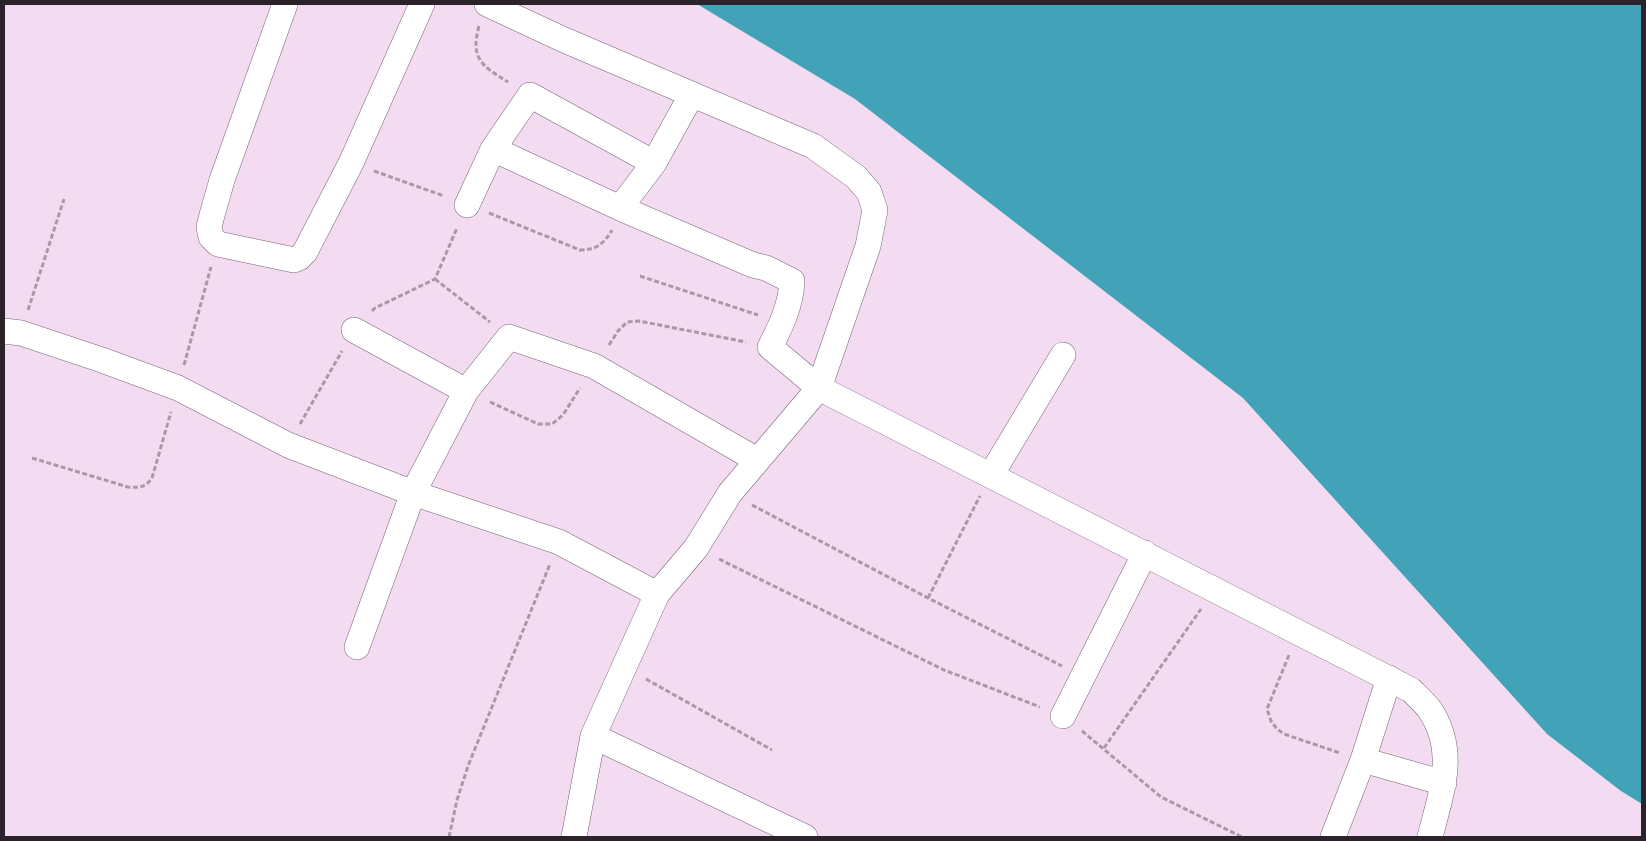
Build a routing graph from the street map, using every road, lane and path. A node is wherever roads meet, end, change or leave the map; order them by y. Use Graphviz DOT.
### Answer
graph roads {
  1 [pos="285,4"];
  2 [pos="422,4"];
  3 [pos="487,4"];
  4 [pos="477,57"];
  5 [pos="692,94"];
  6 [pos="530,95"];
  7 [pos="493,149"];
  8 [pos="351,163"];
  9 [pos="654,163"];
  10 [pos="64,199"];
  11 [pos="467,204"];
  12 [pos="620,208"];
  13 [pos="218,244"];
  14 [pos="640,276"];
  15 [pos="435,279"];
  16 [pos="782,323"];
  17 [pos="354,330"];
  18 [pos="12,332"];
  19 [pos="509,337"];
  20 [pos="770,347"];
  21 [pos="1063,354"];
  22 [pos="594,366"];
  23 [pos="178,388"];
  24 [pos="819,388"];
  25 [pos="466,391"];
  26 [pos="288,445"];
  27 [pos="32,458"];
  28 [pos="757,460"];
  29 [pos="991,475"];
  30 [pos="413,493"];
  31 [pos="730,493"];
  32 [pos="559,542"];
  33 [pos="696,548"];
  34 [pos="1144,553"];
  35 [pos="1215,589"];
  36 [pos="657,594"];
  37 [pos="928,598"];
  38 [pos="1298,631"];
  39 [pos="357,647"];
  40 [pos="624,666"];
  41 [pos="1082,676"];
  42 [pos="1388,678"];
  43 [pos="1063,716"];
  44 [pos="593,736"];
  45 [pos="772,750"];
  46 [pos="1362,760"];
  47 [pos="1444,783"];
  48 [pos="449,837"];
  49 [pos="574,837"];
  50 [pos="805,837"];
  51 [pos="1242,837"];
  52 [pos="1333,837"];
  53 [pos="1430,837"];
  1 -- 13 [label="street"];
  2 -- 8 [label="street"];
  3 -- 5 [label="street"];
  4 -- 6 [label="path"];
  5 -- 9 [label="street"];
  5 -- 24 [label="street"];
  6 -- 7 [label="street"];
  6 -- 9 [label="street"];
  7 -- 11 [label="street"];
  7 -- 12 [label="street"];
  8 -- 11 [label="path"];
  8 -- 13 [label="street"];
  9 -- 12 [label="street"];
  10 -- 18 [label="path"];
  11 -- 12 [label="path"];
  11 -- 15 [label="path"];
  12 -- 16 [label="street"];
  13 -- 23 [label="path"];
  14 -- 16 [label="path"];
  15 -- 17 [label="path"];
  15 -- 19 [label="path"];
  16 -- 20 [label="street"];
  17 -- 25 [label="street"];
  17 -- 26 [label="path"];
  18 -- 23 [label="street"];
  19 -- 22 [label="street"];
  19 -- 25 [label="street"];
  20 -- 22 [label="path"];
  20 -- 24 [label="street"];
  21 -- 29 [label="street"];
  22 -- 25 [label="path"];
  22 -- 28 [label="street"];
  23 -- 26 [label="street"];
  23 -- 27 [label="path"];
  24 -- 28 [label="street"];
  24 -- 29 [label="street"];
  25 -- 30 [label="street"];
  26 -- 30 [label="street"];
  28 -- 31 [label="street"];
  29 -- 34 [label="street"];
  29 -- 37 [label="path"];
  30 -- 32 [label="street"];
  30 -- 39 [label="street"];
  31 -- 33 [label="street"];
  31 -- 37 [label="path"];
  32 -- 36 [label="street"];
  32 -- 48 [label="path"];
  33 -- 36 [label="street"];
  33 -- 43 [label="path"];
  34 -- 35 [label="street"];
  34 -- 41 [label="street"];
  35 -- 38 [label="street"];
  35 -- 51 [label="path"];
  36 -- 40 [label="street"];
  37 -- 41 [label="path"];
  38 -- 42 [label="street"];
  38 -- 46 [label="path"];
  40 -- 44 [label="street"];
  40 -- 45 [label="path"];
  41 -- 43 [label="street"];
  42 -- 46 [label="street"];
  42 -- 47 [label="street"];
  44 -- 49 [label="street"];
  44 -- 50 [label="street"];
  46 -- 47 [label="street"];
  46 -- 52 [label="street"];
  47 -- 53 [label="street"];
}
